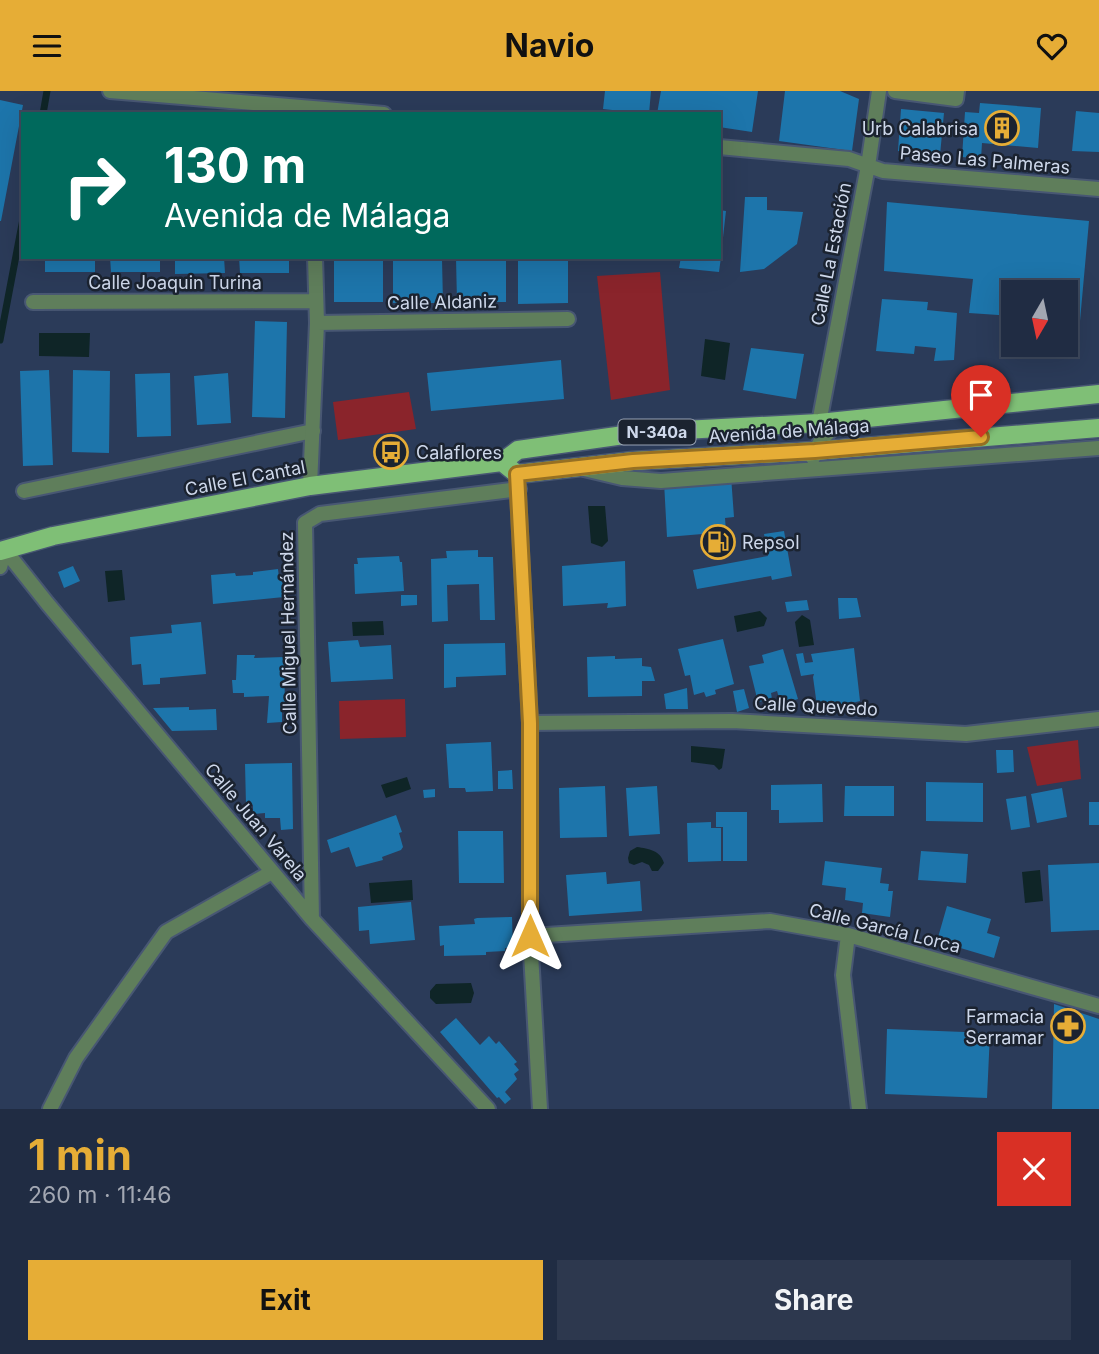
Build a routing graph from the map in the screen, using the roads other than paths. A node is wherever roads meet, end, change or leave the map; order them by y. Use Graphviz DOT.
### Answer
graph roads {
  1 [pos="110,91"];
  2 [pos="316,91"];
  3 [pos="879,91"];
  4 [pos="895,91"];
  5 [pos="957,91"];
  6 [pos="314,110"];
  7 [pos="349,112"];
  8 [pos="721,147"];
  9 [pos="868,166"];
  10 [pos="1099,189"];
  11 [pos="315,259"];
  12 [pos="316,301"];
  13 [pos="33,302"];
  14 [pos="568,319"];
  15 [pos="317,323"];
  16 [pos="1099,394"];
  17 [pos="847,420"];
  18 [pos="818,423"];
  19 [pos="1099,428"];
  20 [pos="313,431"];
  21 [pos="981,437"];
  22 [pos="1099,448"];
  23 [pos="927,461"];
  24 [pos="502,462"];
  25 [pos="815,463"];
  26 [pos="576,467"];
  27 [pos="518,481"];
  28 [pos="310,486"];
  29 [pos="24,491"];
  30 [pos="2,556"];
  31 [pos="1099,719"];
  32 [pos="530,723"];
  33 [pos="272,871"];
  34 [pos="312,919"];
  35 [pos="848,935"];
  36 [pos="530,936"];
  37 [pos="1099,1006"];
  38 [pos="50,1109"];
  39 [pos="488,1109"];
  40 [pos="540,1109"];
  41 [pos="859,1109"];
  1 -- 6 [label="street"];
  2 -- 6 [label="street"];
  3 -- 9 [label="street, Calle La Estación"];
  4 -- 5 [label="street"];
  6 -- 7 [label="street"];
  8 -- 9 [label="street, Paseo Las Palmeras"];
  9 -- 10 [label="street, Paseo Las Palmeras"];
  9 -- 18 [label="street, Calle La Estación"];
  11 -- 12 [label="street"];
  12 -- 13 [label="street, Calle Joaquin Turina"];
  12 -- 15 [label="street"];
  14 -- 15 [label="street, Calle Aldaniz"];
  15 -- 20 [label="street"];
  16 -- 17 [label="main road, Avenida de Málaga / N-340a"];
  17 -- 18 [label="main road, Avenida de Málaga / N-340a"];
  17 -- 25 [label="street"];
  18 -- 24 [label="main road, Avenida de Málaga / N-340a"];
  19 -- 21 [label="main road, Avenida de Málaga / N-340a"];
  20 -- 28 [label="street"];
  20 -- 29 [label="street"];
  21 -- 23 [label="street"];
  21 -- 25 [label="main road, Avenida de Málaga / N-340a"];
  22 -- 23 [label="street"];
  23 -- 25 [label="street"];
  24 -- 27 [label="main road"];
  24 -- 28 [label="main road, Calle El Cantal / N-340a"];
  25 -- 26 [label="main road, Avenida de Málaga / N-340a"];
  25 -- 26 [label="street"];
  26 -- 27 [label="main road, Avenida de Málaga / N-340a"];
  27 -- 32 [label="street"];
  27 -- 34 [label="street, Calle Miguel Hernández"];
  28 -- 30 [label="main road, Calle El Cantal / N-340a"];
  30 -- 33 [label="street, Calle Juan Varela"];
  31 -- 32 [label="street, Calle Quevedo"];
  32 -- 36 [label="street"];
  33 -- 34 [label="street, Calle Juan Varela"];
  33 -- 38 [label="street"];
  34 -- 39 [label="street, Calle Juan Varela"];
  35 -- 36 [label="street, Calle García Lorca"];
  35 -- 37 [label="street, Calle García Lorca"];
  35 -- 41 [label="street"];
  36 -- 40 [label="street"];
}
